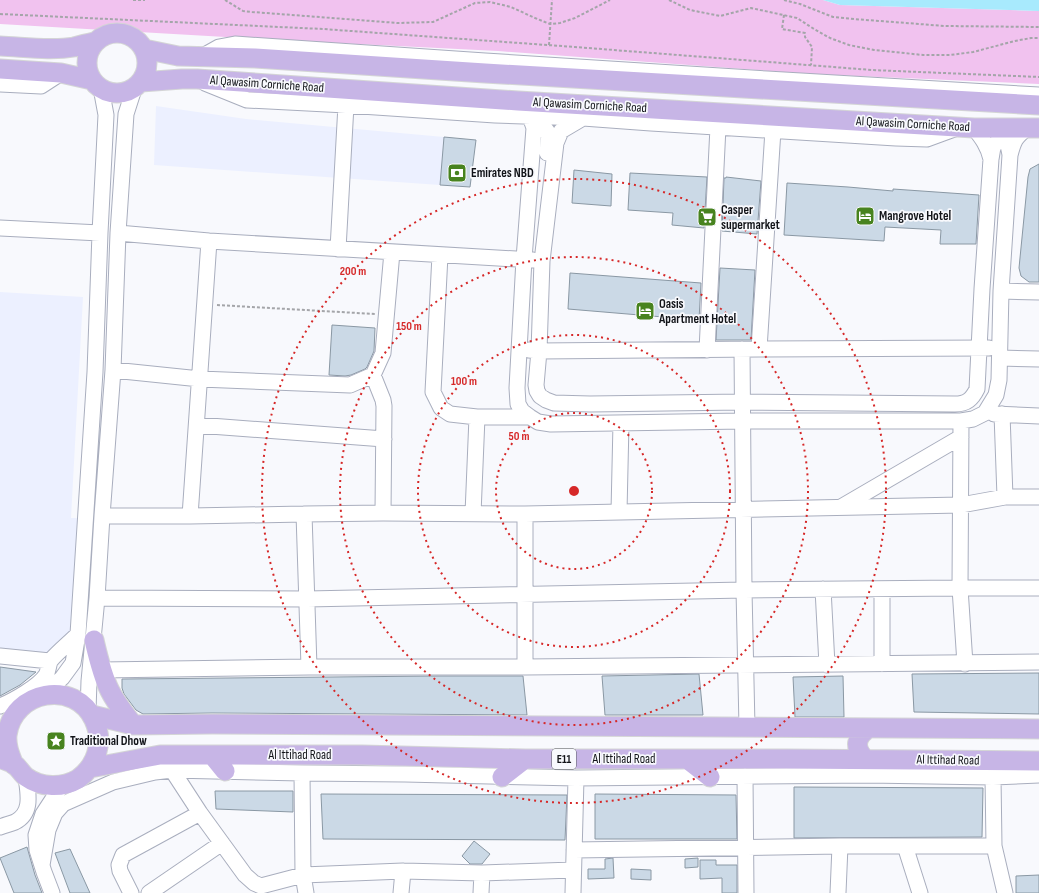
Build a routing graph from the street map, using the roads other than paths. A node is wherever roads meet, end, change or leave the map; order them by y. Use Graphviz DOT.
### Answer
graph roads {
  1 [pos="96,42"];
  2 [pos="0,46"];
  3 [pos="144,49"];
  4 [pos="203,56"];
  5 [pos="0,69"];
  6 [pos="61,73"];
  7 [pos="197,79"];
  8 [pos="0,84"];
  9 [pos="97,84"];
  10 [pos="138,85"];
  11 [pos="1039,95"];
  12 [pos="518,101"];
  13 [pos="346,105"];
  14 [pos="1039,105"];
  15 [pos="530,116"];
  16 [pos="583,118"];
  17 [pos="718,127"];
  18 [pos="968,127"];
  19 [pos="1033,128"];
  20 [pos="773,130"];
  21 [pos="534,133"];
  22 [pos="1010,155"];
  23 [pos="991,159"];
  24 [pos="552,176"];
  25 [pos="0,228"];
  26 [pos="100,233"];
  27 [pos="118,233"];
  28 [pos="209,241"];
  29 [pos="338,249"];
  30 [pos="392,252"];
  31 [pos="440,255"];
  32 [pos="524,259"];
  33 [pos="542,261"];
  34 [pos="1001,291"];
  35 [pos="1039,292"];
  36 [pos="979,348"];
  37 [pos="520,349"];
  38 [pos="742,349"];
  39 [pos="759,349"];
  40 [pos="706,350"];
  41 [pos="539,351"];
  42 [pos="1000,353"];
  43 [pos="1039,359"];
  44 [pos="113,370"];
  45 [pos="373,375"];
  46 [pos="200,379"];
  47 [pos="742,402"];
  48 [pos="985,413"];
  49 [pos="1002,414"];
  50 [pos="1039,416"];
  51 [pos="477,417"];
  52 [pos="530,417"];
  53 [pos="743,421"];
  54 [pos="961,421"];
  55 [pos="621,424"];
  56 [pos="197,426"];
  57 [pos="961,437"];
  58 [pos="384,439"];
  59 [pos="1005,497"];
  60 [pos="1039,497"];
  61 [pos="961,505"];
  62 [pos="840,507"];
  63 [pos="744,509"];
  64 [pos="619,512"];
  65 [pos="383,513"];
  66 [pos="304,514"];
  67 [pos="473,514"];
  68 [pos="525,514"];
  69 [pos="102,516"];
  70 [pos="190,516"];
  71 [pos="960,588"];
  72 [pos="1039,588"];
  73 [pos="823,589"];
  74 [pos="882,589"];
  75 [pos="744,590"];
  76 [pos="524,595"];
  77 [pos="98,598"];
  78 [pos="307,599"];
  79 [pos="86,637"];
  80 [pos="0,656"];
  81 [pos="50,661"];
  82 [pos="1039,662"];
  83 [pos="882,664"];
  84 [pos="965,664"];
  85 [pos="745,665"];
  86 [pos="827,665"];
  87 [pos="309,667"];
  88 [pos="525,668"];
  89 [pos="102,670"];
  90 [pos="43,695"];
  91 [pos="0,706"];
  92 [pos="19,709"];
  93 [pos="90,713"];
  94 [pos="0,716"];
  95 [pos="134,725"];
  96 [pos="747,727"];
  97 [pos="869,728"];
  98 [pos="1039,728"];
  99 [pos="212,755"];
  100 [pos="524,759"];
  101 [pos="687,759"];
  102 [pos="865,759"];
  103 [pos="1039,761"];
  104 [pos="13,766"];
  105 [pos="90,768"];
  106 [pos="172,770"];
  107 [pos="225,771"];
  108 [pos="302,773"];
  109 [pos="1039,775"];
  110 [pos="745,776"];
  111 [pos="502,777"];
  112 [pos="710,777"];
  113 [pos="993,777"];
  114 [pos="576,778"];
  115 [pos="62,786"];
  116 [pos="200,813"];
  117 [pos="5,826"];
  118 [pos="222,843"];
  119 [pos="840,846"];
  120 [pos="905,846"];
  121 [pos="994,846"];
  122 [pos="745,847"];
  123 [pos="574,850"];
  124 [pos="42,865"];
  125 [pos="573,870"];
  126 [pos="403,871"];
  127 [pos="482,873"];
  128 [pos="303,875"];
  129 [pos="52,893"];
  130 [pos="131,893"];
  131 [pos="149,893"];
  132 [pos="279,893"];
  133 [pos="306,893"];
  134 [pos="402,893"];
  135 [pos="481,893"];
  136 [pos="573,893"];
  137 [pos="746,893"];
  138 [pos="838,893"];
  139 [pos="920,893"];
  140 [pos="1006,893"];
  1 -- 2 [label="main road"];
  1 -- 3 [label="main road"];
  1 -- 9 [label="main road"];
  3 -- 4 [label="main road, Al Qawasim Corniche Road"];
  3 -- 10 [label="main road"];
  4 -- 11 [label="street, Al Qawasim Corniche Road"];
  4 -- 14 [label="main road, Al Qawasim Corniche Road"];
  5 -- 6 [label="main road"];
  6 -- 8 [label="street"];
  6 -- 9 [label="main road"];
  7 -- 10 [label="main road, Al Qawasim Corniche Road"];
  7 -- 12 [label="main road, Al Qawasim Corniche Road"];
  7 -- 13 [label="street"];
  9 -- 10 [label="main road"];
  9 -- 26 [label="street"];
  10 -- 27 [label="street"];
  12 -- 15 [label="street"];
  12 -- 18 [label="main road, Al Qawasim Corniche Road"];
  13 -- 15 [label="street"];
  13 -- 29 [label="street"];
  15 -- 16 [label="street"];
  15 -- 21 [label="street"];
  16 -- 17 [label="street"];
  16 -- 24 [label="street"];
  17 -- 20 [label="street"];
  17 -- 40 [label="street"];
  18 -- 19 [label="main road, Al Qawasim Corniche Road"];
  18 -- 20 [label="street"];
  18 -- 23 [label="street"];
  19 -- 22 [label="street"];
  20 -- 39 [label="street"];
  21 -- 24 [label="street"];
  21 -- 32 [label="street"];
  22 -- 23 [label="street"];
  22 -- 34 [label="street"];
  23 -- 36 [label="street"];
  24 -- 33 [label="street"];
  25 -- 26 [label="street"];
  26 -- 79 [label="street"];
  27 -- 28 [label="street"];
  27 -- 44 [label="street"];
  28 -- 29 [label="street"];
  28 -- 46 [label="street"];
  29 -- 30 [label="street"];
  30 -- 31 [label="street"];
  30 -- 45 [label="street"];
  31 -- 32 [label="street"];
  31 -- 51 [label="street"];
  32 -- 33 [label="street"];
  32 -- 37 [label="street"];
  33 -- 41 [label="street"];
  34 -- 35 [label="street"];
  34 -- 42 [label="street"];
  36 -- 39 [label="street"];
  36 -- 42 [label="street"];
  36 -- 47 [label="street"];
  37 -- 41 [label="street"];
  37 -- 52 [label="street"];
  38 -- 39 [label="street"];
  38 -- 40 [label="street"];
  38 -- 47 [label="street"];
  40 -- 41 [label="street"];
  41 -- 47 [label="street"];
  42 -- 43 [label="street"];
  42 -- 48 [label="street"];
  44 -- 46 [label="street"];
  44 -- 69 [label="street"];
  45 -- 46 [label="street"];
  45 -- 58 [label="street"];
  46 -- 56 [label="street"];
  47 -- 53 [label="street"];
  48 -- 49 [label="street"];
  48 -- 54 [label="street"];
  49 -- 50 [label="street"];
  49 -- 59 [label="street"];
  51 -- 52 [label="street"];
  51 -- 67 [label="street"];
  52 -- 55 [label="street"];
  53 -- 54 [label="street"];
  53 -- 55 [label="street"];
  53 -- 63 [label="street"];
  54 -- 57 [label="street"];
  55 -- 64 [label="street"];
  56 -- 58 [label="street"];
  56 -- 70 [label="street"];
  57 -- 61 [label="street"];
  57 -- 62 [label="street"];
  58 -- 65 [label="street"];
  59 -- 60 [label="street"];
  59 -- 61 [label="street"];
  61 -- 62 [label="street"];
  61 -- 71 [label="street"];
  62 -- 63 [label="street"];
  63 -- 64 [label="street"];
  63 -- 75 [label="street"];
  64 -- 68 [label="street"];
  65 -- 66 [label="street"];
  65 -- 67 [label="street"];
  66 -- 70 [label="street"];
  66 -- 78 [label="street"];
  67 -- 68 [label="street"];
  68 -- 76 [label="street"];
  69 -- 70 [label="street"];
  69 -- 77 [label="street"];
  71 -- 72 [label="street"];
  71 -- 74 [label="street"];
  71 -- 84 [label="street"];
  73 -- 74 [label="street"];
  73 -- 75 [label="street"];
  73 -- 86 [label="street"];
  74 -- 83 [label="street"];
  75 -- 76 [label="street"];
  75 -- 85 [label="street"];
  76 -- 78 [label="street"];
  76 -- 88 [label="street"];
  77 -- 78 [label="street"];
  77 -- 79 [label="street"];
  78 -- 87 [label="street"];
  79 -- 81 [label="street"];
  79 -- 89 [label="main road"];
  79 -- 90 [label="street"];
  79 -- 93 [label="street"];
  80 -- 81 [label="street"];
  81 -- 91 [label="street"];
  82 -- 84 [label="street"];
  83 -- 84 [label="street"];
  83 -- 86 [label="street"];
  85 -- 86 [label="street"];
  85 -- 88 [label="street"];
  85 -- 96 [label="street"];
  87 -- 88 [label="street"];
  87 -- 89 [label="street"];
  89 -- 95 [label="main road"];
  90 -- 92 [label="main road"];
  90 -- 93 [label="main road"];
  92 -- 94 [label="main road"];
  92 -- 104 [label="main road"];
  93 -- 95 [label="main road"];
  93 -- 105 [label="main road"];
  95 -- 96 [label="main road"];
  96 -- 97 [label="main road"];
  97 -- 98 [label="main road"];
  97 -- 102 [label="main road"];
  99 -- 100 [label="main road, Al Ittihad Road / E11"];
  99 -- 105 [label="main road, Al Ittihad Road / E11"];
  99 -- 107 [label="main road"];
  100 -- 101 [label="main road, Al Ittihad Road / E11"];
  100 -- 111 [label="main road"];
  101 -- 102 [label="main road, Al Ittihad Road / E11"];
  101 -- 112 [label="main road"];
  102 -- 103 [label="main road, Al Ittihad Road / E11"];
  104 -- 115 [label="main road"];
  104 -- 117 [label="street"];
  105 -- 115 [label="main road"];
  106 -- 107 [label="street"];
  106 -- 116 [label="street"];
  106 -- 124 [label="street"];
  107 -- 108 [label="street"];
  108 -- 111 [label="street"];
  108 -- 128 [label="street"];
  109 -- 113 [label="street"];
  110 -- 112 [label="street"];
  110 -- 113 [label="street"];
  110 -- 122 [label="street"];
  111 -- 114 [label="street"];
  112 -- 114 [label="street"];
  113 -- 121 [label="street"];
  114 -- 123 [label="street"];
  115 -- 124 [label="street"];
  116 -- 118 [label="street"];
  116 -- 130 [label="street"];
  118 -- 128 [label="street"];
  118 -- 131 [label="street"];
  119 -- 120 [label="street"];
  119 -- 122 [label="street"];
  119 -- 138 [label="street"];
  120 -- 121 [label="street"];
  120 -- 139 [label="street"];
  121 -- 140 [label="street"];
  122 -- 123 [label="street"];
  122 -- 137 [label="street"];
  123 -- 125 [label="street"];
  124 -- 129 [label="street"];
  125 -- 127 [label="street"];
  125 -- 136 [label="street"];
  126 -- 127 [label="street"];
  126 -- 128 [label="street"];
  126 -- 134 [label="street"];
  127 -- 135 [label="street"];
  128 -- 132 [label="street"];
  128 -- 133 [label="street"];
}
